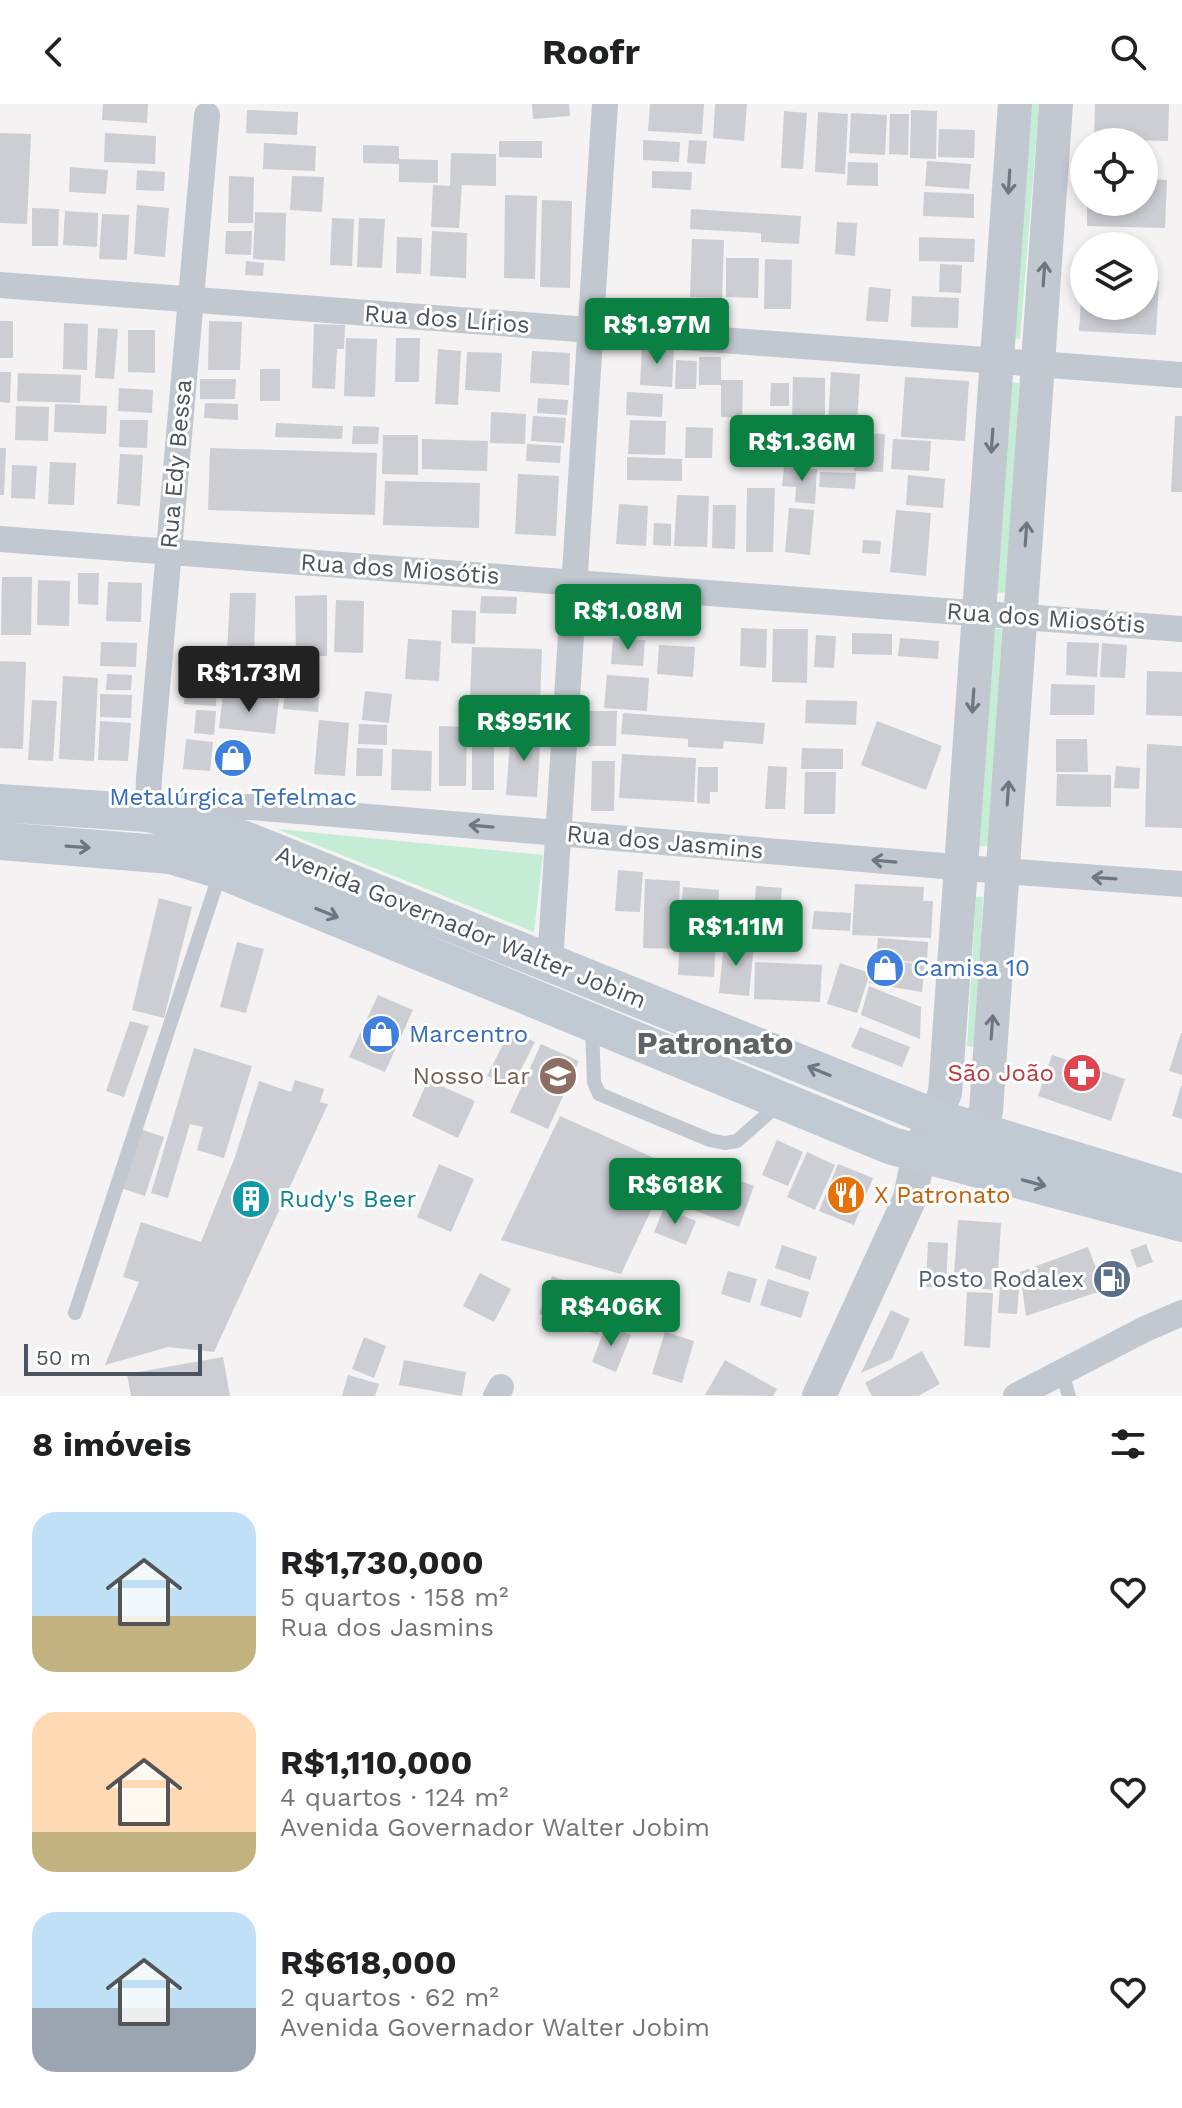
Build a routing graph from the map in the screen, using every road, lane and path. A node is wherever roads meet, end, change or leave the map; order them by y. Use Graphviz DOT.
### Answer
graph roads {
  1 [pos="605,104"];
  2 [pos="1015,104"];
  3 [pos="1056,104"];
  4 [pos="207,115"];
  5 [pos="0,285"];
  6 [pos="190,300"];
  7 [pos="591,330"];
  8 [pos="998,361"];
  9 [pos="1038,364"];
  10 [pos="1182,375"];
  11 [pos="0,539"];
  12 [pos="169,552"];
  13 [pos="575,582"];
  14 [pos="980,613"];
  15 [pos="1020,616"];
  16 [pos="1182,629"];
  17 [pos="0,803"];
  18 [pos="148,813"];
  19 [pos="559,833"];
  20 [pos="0,841"];
  21 [pos="962,867"];
  22 [pos="221,870"];
  23 [pos="1002,871"];
  24 [pos="1182,884"];
  25 [pos="550,963"];
  26 [pos="592,1022"];
  27 [pos="783,1100"];
  28 [pos="935,1118"];
  29 [pos="976,1130"];
  30 [pos="919,1153"];
  31 [pos="959,1163"];
  32 [pos="1182,1193"];
  33 [pos="910,1198"];
  34 [pos="1182,1223"];
  35 [pos="75,1313"];
  36 [pos="1182,1313"];
  37 [pos="1066,1384"];
  38 [pos="819,1396"];
  39 [pos="1016,1396"];
  1 -- 7 [label="street"];
  2 -- 8 [label="street, one-way"];
  9 -- 3 [label="street, one-way"];
  4 -- 6 [label="street, Rua Edy Bessa"];
  5 -- 6 [label="street, Rua dos Lírios"];
  6 -- 7 [label="street, Rua dos Lírios"];
  6 -- 12 [label="street, Rua Edy Bessa"];
  7 -- 8 [label="street, Rua dos Lírios"];
  7 -- 13 [label="street"];
  8 -- 9 [label="street, Rua dos Lírios"];
  8 -- 14 [label="street, one-way"];
  9 -- 10 [label="street, Rua dos Lírios"];
  15 -- 9 [label="street, one-way"];
  11 -- 12 [label="street, Rua dos Miosótis"];
  12 -- 13 [label="street, Rua dos Miosótis"];
  12 -- 18 [label="street, Rua Edy Bessa"];
  13 -- 14 [label="street, Rua dos Miosótis"];
  13 -- 19 [label="street"];
  14 -- 15 [label="street, Rua dos Miosótis"];
  14 -- 21 [label="street, one-way"];
  15 -- 16 [label="street, Rua dos Miosótis"];
  23 -- 15 [label="street, one-way"];
  17 -- 18 [label="main road, Avenida Governador Walter Jobim"];
  19 -- 18 [label="street, Rua dos Jasmins, one-way"];
  18 -- 25 [label="main road, Avenida Governador Walter Jobim"];
  21 -- 19 [label="street, Rua dos Jasmins, one-way"];
  19 -- 25 [label="street"];
  20 -- 22 [label="main road, Avenida Governador Walter Jobim, one-way"];
  21 -- 23 [label="street, Rua dos Jasmins"];
  21 -- 28 [label="street"];
  22 -- 26 [label="main road, Avenida Governador Walter Jobim, one-way"];
  22 -- 35 [label="lane"];
  24 -- 23 [label="street, Rua dos Jasmins, one-way"];
  29 -- 23 [label="street, one-way"];
  28 -- 25 [label="main road, Avenida Governador Walter Jobim, one-way"];
  26 -- 27 [label="main road, Avenida Governador Walter Jobim"];
  26 -- 27 [label="lane"];
  27 -- 30 [label="main road, Avenida Governador Walter Jobim"];
  28 -- 29 [label="main road, Avenida Governador Walter Jobim"];
  28 -- 30 [label="street"];
  29 -- 31 [label="street"];
  29 -- 32 [label="main road, Avenida Governador Walter Jobim"];
  30 -- 31 [label="main road, Avenida Governador Walter Jobim"];
  30 -- 33 [label="street"];
  31 -- 33 [label="street"];
  31 -- 34 [label="main road, Avenida Governador Walter Jobim, one-way"];
  33 -- 38 [label="street"];
  36 -- 37 [label="street"];
  37 -- 39 [label="street"];
}
